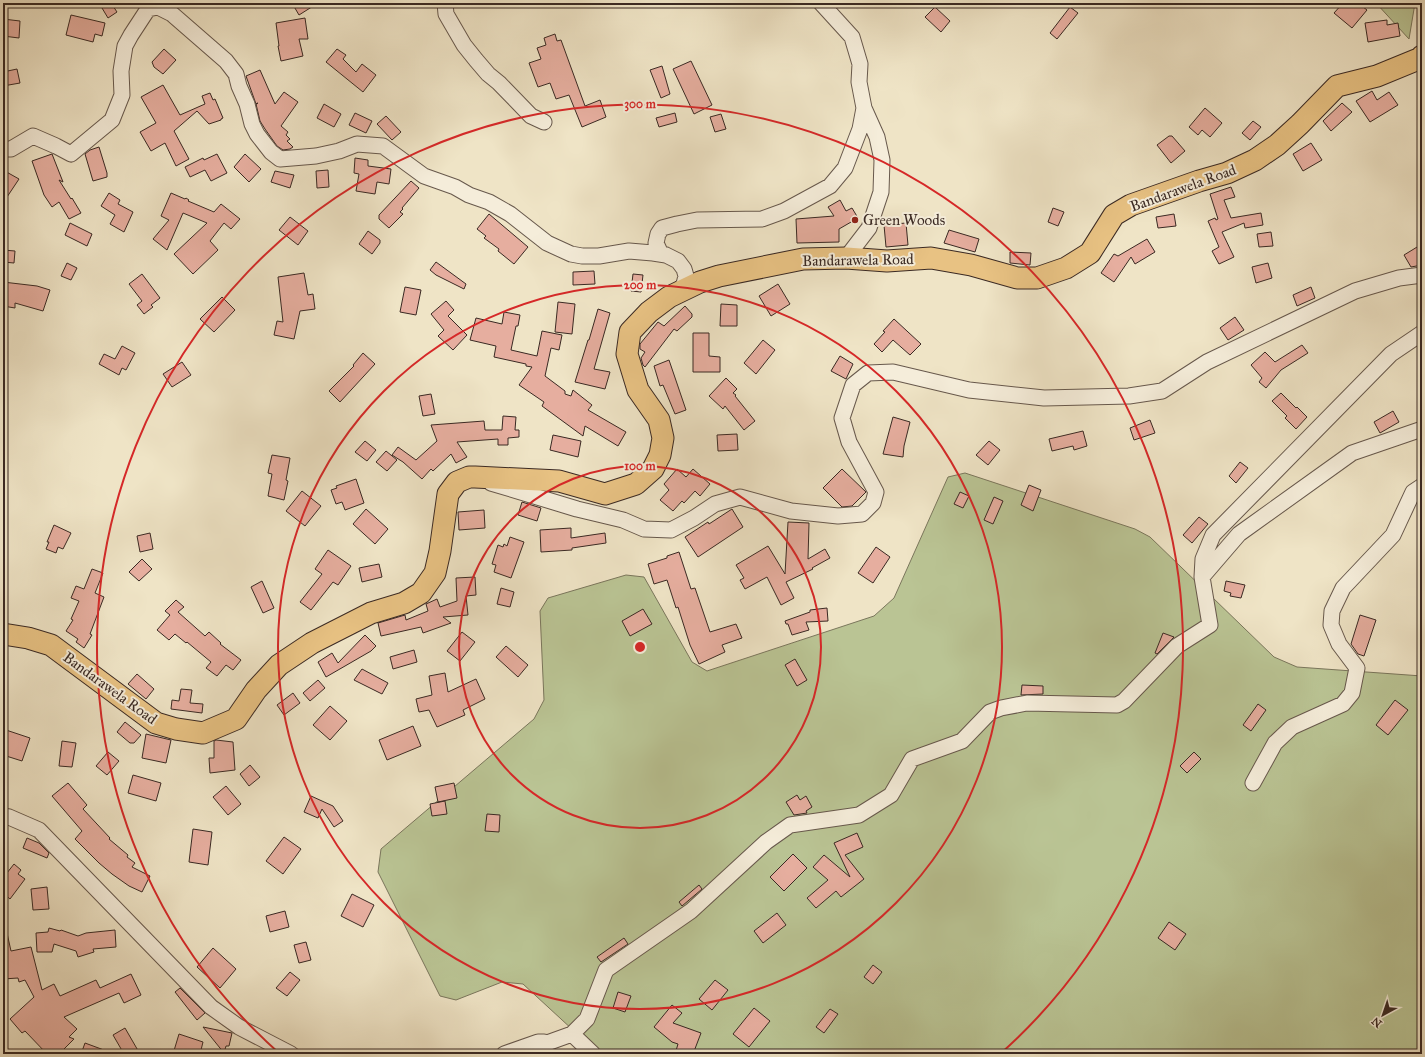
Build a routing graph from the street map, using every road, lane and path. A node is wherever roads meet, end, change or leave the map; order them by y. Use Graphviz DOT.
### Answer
graph roads {
  1 [pos="445,3"];
  2 [pos="821,3"];
  3 [pos="1422,56"];
  4 [pos="864,108"];
  5 [pos="544,122"];
  6 [pos="3,149"];
  7 [pos="662,254"];
  8 [pos="846,258"];
  9 [pos="1422,275"];
  10 [pos="678,292"];
  11 [pos="1422,333"];
  12 [pos="1422,429"];
  13 [pos="475,478"];
  14 [pos="1422,486"];
  15 [pos="1202,577"];
  16 [pos="3,634"];
  17 [pos="1253,783"];
  18 [pos="3,816"];
  19 [pos="572,1034"];
  20 [pos="547,1043"];
  21 [pos="291,1054"];
  22 [pos="504,1054"];
  23 [pos="531,1054"];
  24 [pos="593,1054"];
  1 -- 5 [label="street"];
  2 -- 4 [label="street"];
  3 -- 8 [label="highway, Bandarawela Road"];
  4 -- 7 [label="street"];
  4 -- 8 [label="street"];
  6 -- 7 [label="street"];
  7 -- 10 [label="street"];
  8 -- 10 [label="highway, Bandarawela Road"];
  9 -- 13 [label="street"];
  10 -- 13 [label="highway, Bandarawela Road"];
  11 -- 15 [label="street"];
  12 -- 15 [label="street"];
  13 -- 16 [label="highway, Bandarawela Road"];
  14 -- 17 [label="street"];
  15 -- 19 [label="street"];
  18 -- 21 [label="street"];
  19 -- 20 [label="street"];
  19 -- 24 [label="street"];
  20 -- 22 [label="street"];
  20 -- 23 [label="street"];
}
